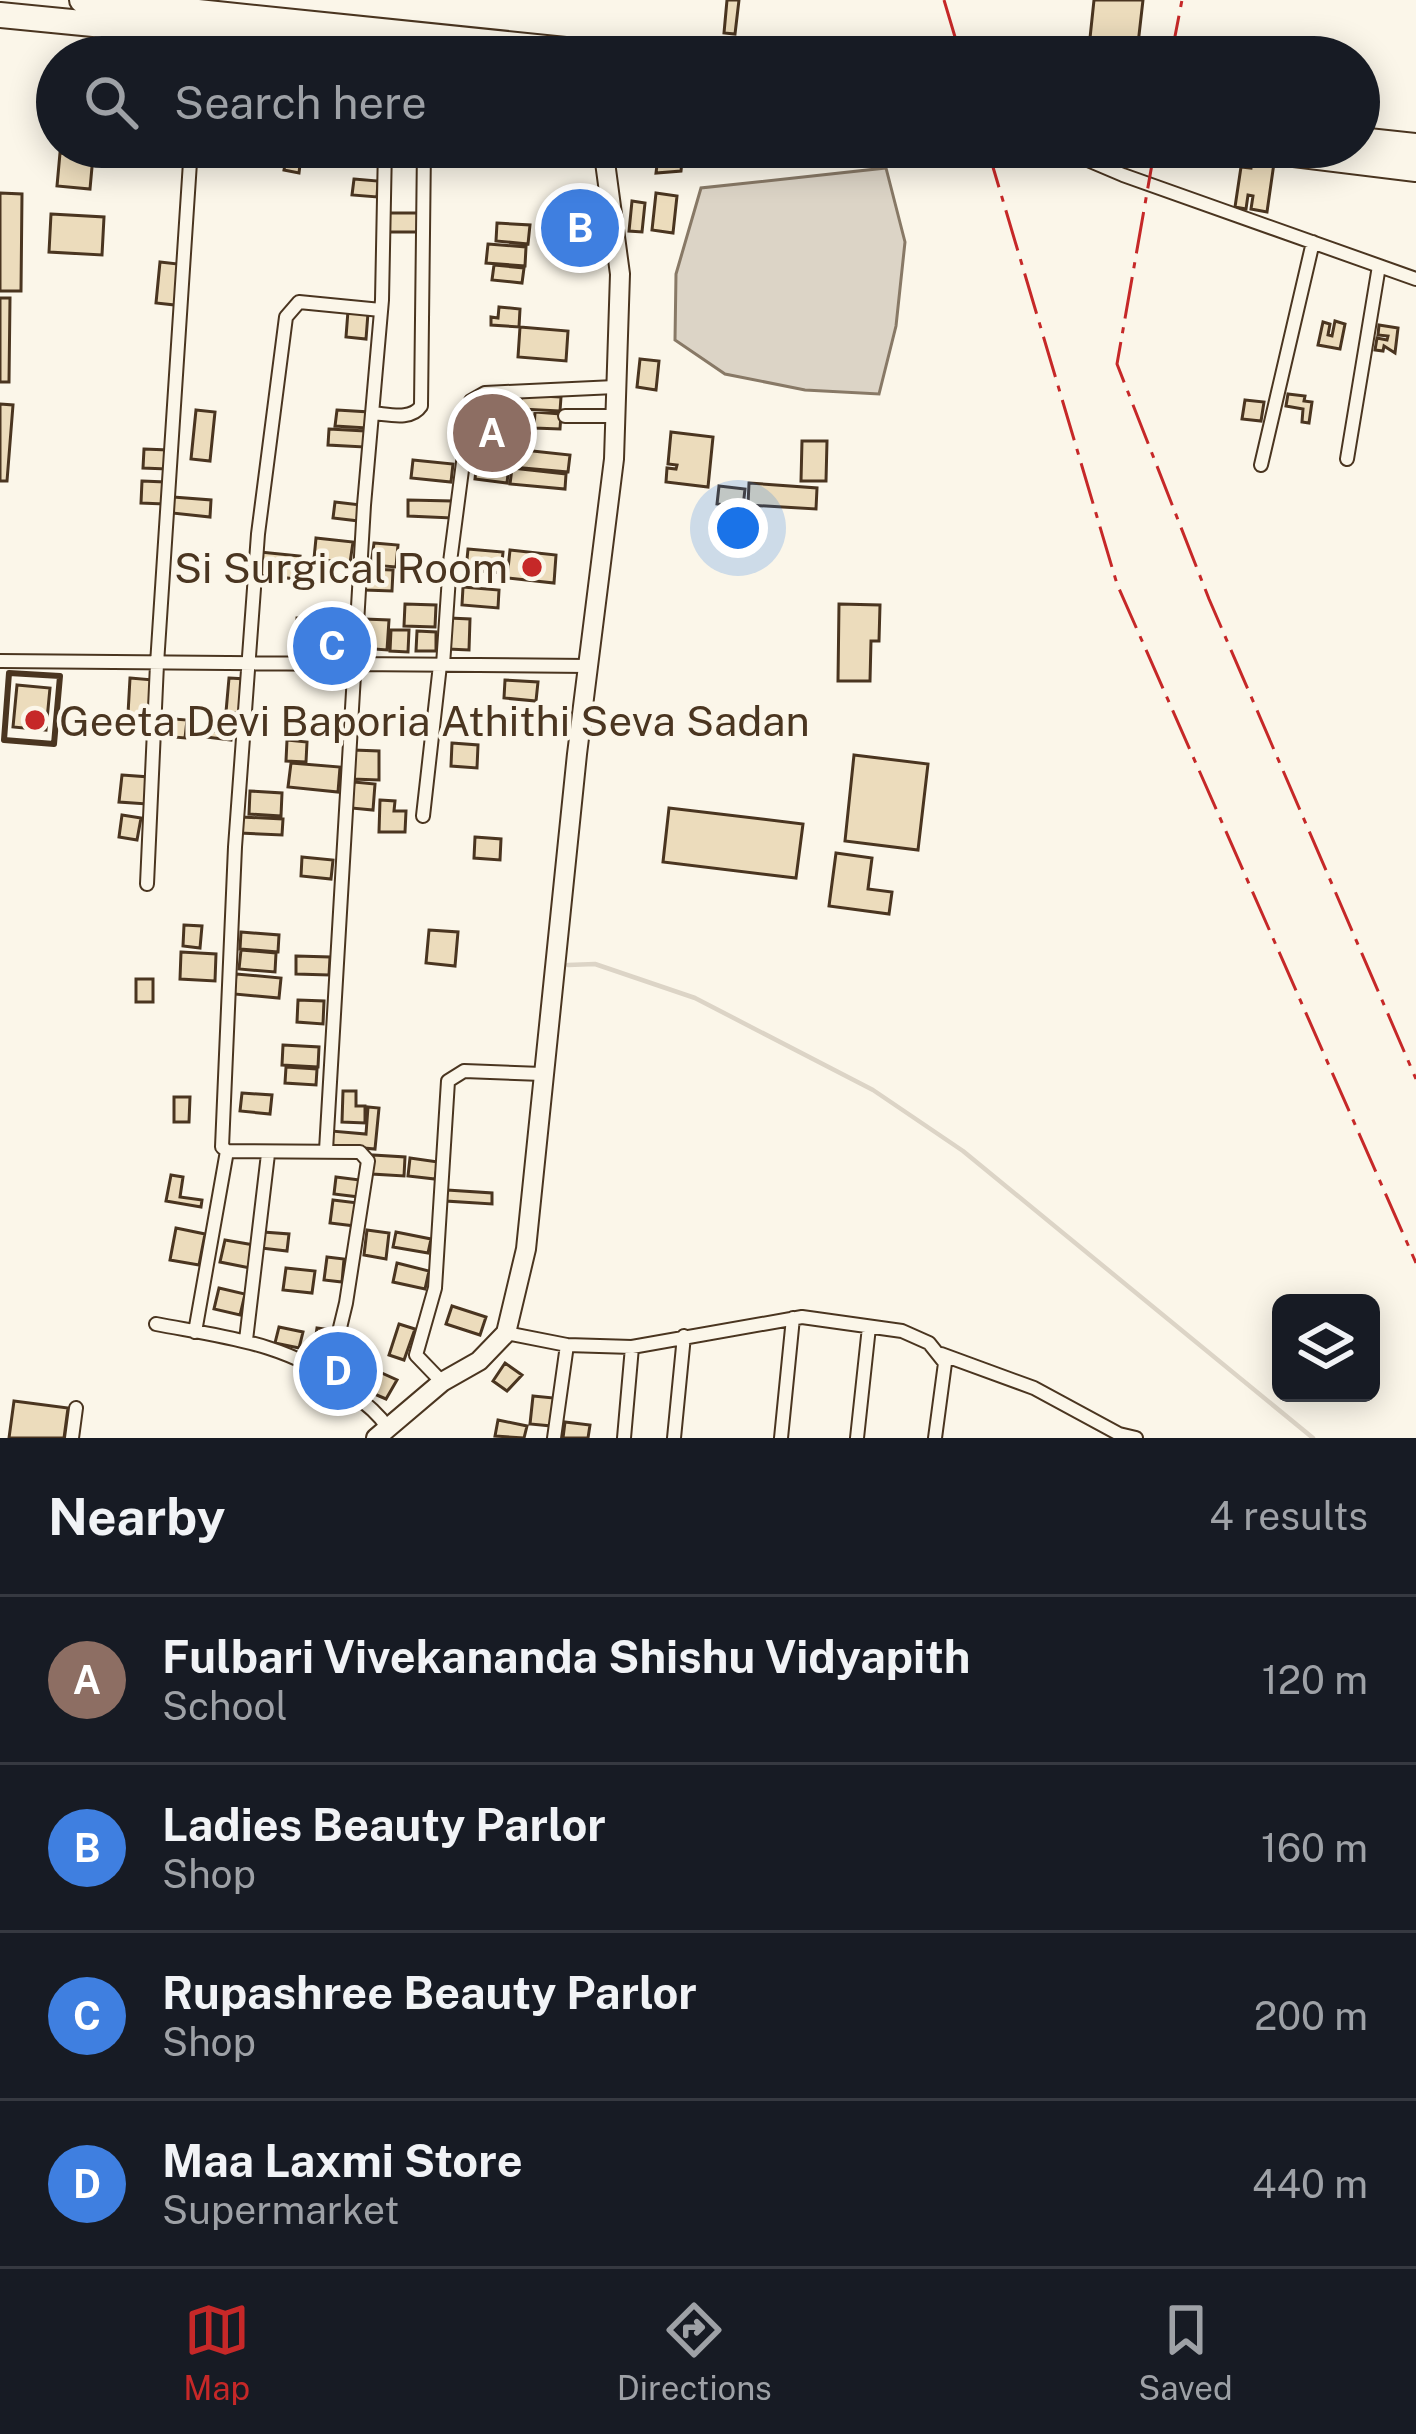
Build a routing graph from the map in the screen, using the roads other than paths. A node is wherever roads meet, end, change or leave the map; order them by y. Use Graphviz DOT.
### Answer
graph roads {
  1 [pos="82,0"];
  2 [pos="0,15"];
  3 [pos="177,36"];
  4 [pos="418,36"];
  5 [pos="1380,142"];
  6 [pos="1416,146"];
  7 [pos="1380,165"];
  8 [pos="190,168"];
  9 [pos="384,168"];
  10 [pos="424,168"];
  11 [pos="606,168"];
  12 [pos="1106,168"];
  13 [pos="1416,169"];
  14 [pos="1313,242"];
  15 [pos="1379,266"];
  16 [pos="1416,279"];
  17 [pos="381,310"];
  18 [pos="615,388"];
  19 [pos="372,413"];
  20 [pos="565,416"];
  21 [pos="616,416"];
  22 [pos="1347,458"];
  23 [pos="1261,465"];
  24 [pos="0,661"];
  25 [pos="157,664"];
  26 [pos="249,665"];
  27 [pos="356,665"];
  28 [pos="442,665"];
  29 [pos="587,666"];
  30 [pos="423,816"];
  31 [pos="147,884"];
  32 [pos="542,1074"];
  33 [pos="326,1150"];
  34 [pos="227,1151"];
  35 [pos="268,1154"];
  36 [pos="793,1318"];
  37 [pos="156,1324"];
  38 [pos="869,1327"];
  39 [pos="195,1332"];
  40 [pos="506,1333"];
  41 [pos="684,1336"];
  42 [pos="246,1340"];
  43 [pos="567,1345"];
  44 [pos="632,1347"];
  45 [pos="941,1354"];
  46 [pos="328,1373"];
  47 [pos="442,1382"];
  48 [pos="76,1408"];
  49 [pos="382,1432"];
  50 [pos="71,1438"];
  51 [pos="554,1438"];
  52 [pos="624,1438"];
  53 [pos="674,1438"];
  54 [pos="782,1438"];
  55 [pos="857,1438"];
  56 [pos="935,1438"];
  57 [pos="1136,1438"];
  1 -- 4 [label="highway"];
  2 -- 3 [label="highway"];
  5 -- 6 [label="highway"];
  7 -- 13 [label="highway"];
  8 -- 25 [label="street"];
  9 -- 17 [label="street"];
  10 -- 19 [label="street"];
  11 -- 18 [label="main road"];
  12 -- 14 [label="street"];
  14 -- 15 [label="street"];
  14 -- 23 [label="street"];
  15 -- 16 [label="street"];
  15 -- 22 [label="street"];
  17 -- 19 [label="street"];
  17 -- 26 [label="street"];
  18 -- 21 [label="main road"];
  18 -- 28 [label="street"];
  19 -- 27 [label="street"];
  20 -- 21 [label="street"];
  21 -- 29 [label="main road"];
  24 -- 25 [label="street"];
  25 -- 26 [label="street"];
  25 -- 31 [label="street"];
  26 -- 27 [label="street"];
  26 -- 34 [label="street"];
  27 -- 28 [label="street"];
  27 -- 33 [label="street"];
  28 -- 29 [label="street"];
  28 -- 30 [label="street"];
  29 -- 32 [label="main road"];
  32 -- 40 [label="main road"];
  32 -- 47 [label="street"];
  33 -- 35 [label="street"];
  33 -- 46 [label="street"];
  34 -- 35 [label="street"];
  34 -- 39 [label="street"];
  35 -- 42 [label="street"];
  36 -- 38 [label="street"];
  36 -- 41 [label="street"];
  36 -- 54 [label="street"];
  37 -- 39 [label="street"];
  38 -- 45 [label="street"];
  38 -- 55 [label="street"];
  39 -- 42 [label="street"];
  40 -- 43 [label="street"];
  40 -- 47 [label="main road"];
  41 -- 44 [label="street"];
  41 -- 53 [label="street"];
  42 -- 46 [label="street"];
  43 -- 44 [label="street"];
  43 -- 51 [label="street"];
  44 -- 52 [label="street"];
  45 -- 56 [label="street"];
  45 -- 57 [label="street"];
  46 -- 49 [label="street"];
  47 -- 49 [label="main road"];
  48 -- 50 [label="street"];
}
